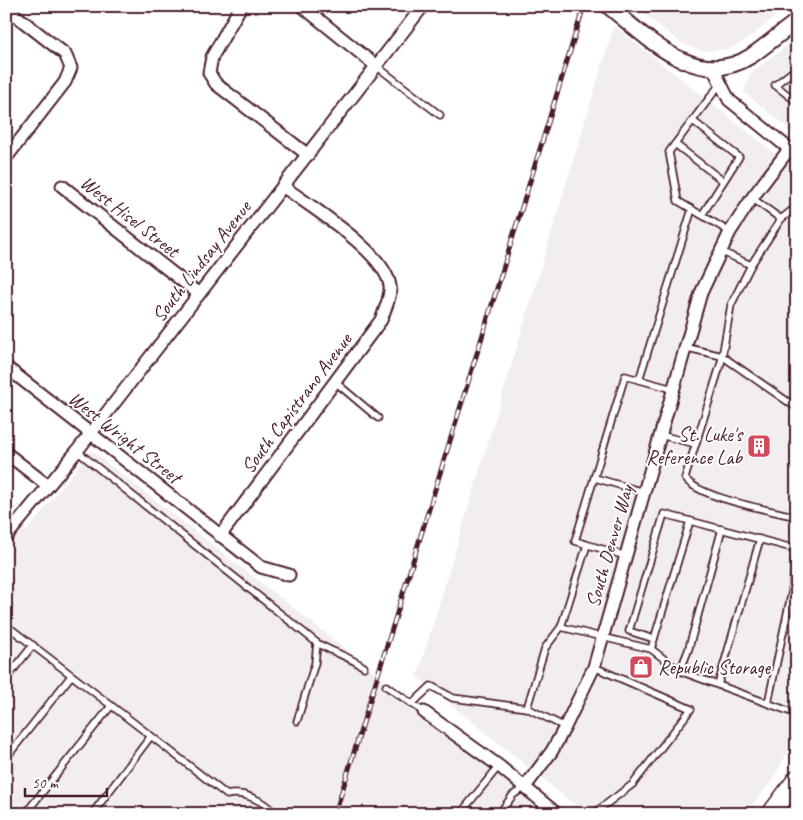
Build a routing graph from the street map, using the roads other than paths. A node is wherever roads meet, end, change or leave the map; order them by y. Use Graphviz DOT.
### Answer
graph roads {
  1 [pos="241,6"];
  2 [pos="302,6"];
  3 [pos="423,6"];
  4 [pos="608,6"];
  5 [pos="6,8"];
  6 [pos="797,21"];
  7 [pos="375,65"];
  8 [pos="713,68"];
  9 [pos="797,68"];
  10 [pos="722,82"];
  11 [pos="797,102"];
  12 [pos="440,115"];
  13 [pos="693,121"];
  14 [pos="675,144"];
  15 [pos="793,152"];
  16 [pos="308,155"];
  17 [pos="6,158"];
  18 [pos="723,181"];
  19 [pos="62,186"];
  20 [pos="284,187"];
  21 [pos="752,198"];
  22 [pos="692,209"];
  23 [pos="797,210"];
  24 [pos="702,215"];
  25 [pos="781,219"];
  26 [pos="730,232"];
  27 [pos="720,251"];
  28 [pos="751,265"];
  29 [pos="199,294"];
  30 [pos="684,347"];
  31 [pos="722,356"];
  32 [pos="6,367"];
  33 [pos="639,380"];
  34 [pos="334,382"];
  35 [pos="673,388"];
  36 [pos="797,408"];
  37 [pos="378,418"];
  38 [pos="90,434"];
  39 [pos="660,435"];
  40 [pos="696,444"];
  41 [pos="77,451"];
  42 [pos="6,453"];
  43 [pos="594,478"];
  44 [pos="47,485"];
  45 [pos="644,492"];
  46 [pos="797,518"];
  47 [pos="690,520"];
  48 [pos="722,529"];
  49 [pos="220,536"];
  50 [pos="6,537"];
  51 [pos="760,539"];
  52 [pos="587,545"];
  53 [pos="627,556"];
  54 [pos="289,575"];
  55 [pos="794,591"];
  56 [pos="6,625"];
  57 [pos="561,626"];
  58 [pos="603,638"];
  59 [pos="654,639"];
  60 [pos="317,643"];
  61 [pos="33,645"];
  62 [pos="651,650"];
  63 [pos="364,667"];
  64 [pos="594,667"];
  65 [pos="680,671"];
  66 [pos="71,676"];
  67 [pos="6,679"];
  68 [pos="718,685"];
  69 [pos="386,686"];
  70 [pos="768,702"];
  71 [pos="412,704"];
  72 [pos="111,706"];
  73 [pos="526,708"];
  74 [pos="797,710"];
  75 [pos="424,712"];
  76 [pos="297,721"];
  77 [pos="565,727"];
  78 [pos="151,736"];
  79 [pos="6,758"];
  80 [pos="499,766"];
  81 [pos="797,779"];
  82 [pos="525,787"];
  83 [pos="25,814"];
  84 [pos="92,814"];
  85 [pos="276,814"];
  86 [pos="460,814"];
  87 [pos="499,814"];
  88 [pos="557,814"];
  89 [pos="593,814"];
  90 [pos="772,814"];
  1 -- 16 [label="street"];
  2 -- 7 [label="street"];
  3 -- 7 [label="street, South Lindsay Avenue"];
  4 -- 8 [label="street"];
  5 -- 17 [label="street"];
  6 -- 8 [label="street"];
  7 -- 12 [label="lane"];
  7 -- 16 [label="street, South Lindsay Avenue"];
  8 -- 10 [label="street"];
  9 -- 11 [label="lane"];
  10 -- 13 [label="lane"];
  10 -- 15 [label="street"];
  13 -- 14 [label="lane"];
  13 -- 18 [label="lane"];
  14 -- 18 [label="lane"];
  14 -- 22 [label="lane"];
  15 -- 21 [label="street, South Denver Way"];
  16 -- 20 [label="street, South Lindsay Avenue"];
  18 -- 24 [label="lane"];
  19 -- 29 [label="street, West Hisel Street"];
  20 -- 29 [label="street, South Lindsay Avenue"];
  20 -- 34 [label="street, South Capistrano Avenue"];
  21 -- 25 [label="lane"];
  21 -- 26 [label="street, South Denver Way"];
  22 -- 24 [label="lane"];
  22 -- 33 [label="lane"];
  23 -- 25 [label="lane"];
  24 -- 26 [label="lane"];
  25 -- 28 [label="lane"];
  26 -- 27 [label="street, South Denver Way"];
  27 -- 28 [label="lane"];
  27 -- 30 [label="street, South Denver Way"];
  28 -- 31 [label="lane"];
  29 -- 38 [label="street, South Lindsay Avenue"];
  30 -- 31 [label="lane"];
  30 -- 35 [label="street, South Denver Way"];
  31 -- 36 [label="lane"];
  31 -- 40 [label="lane"];
  32 -- 38 [label="street, West Wright Street"];
  33 -- 35 [label="lane"];
  33 -- 43 [label="lane"];
  34 -- 37 [label="lane"];
  34 -- 49 [label="street, South Capistrano Avenue"];
  35 -- 39 [label="street, South Denver Way"];
  38 -- 41 [label="street, South Lindsay Avenue"];
  38 -- 49 [label="street, West Wright Street"];
  39 -- 40 [label="lane"];
  39 -- 45 [label="street, South Denver Way"];
  40 -- 46 [label="lane"];
  41 -- 44 [label="street, South Lindsay Avenue"];
  41 -- 60 [label="lane"];
  42 -- 44 [label="street"];
  43 -- 45 [label="lane"];
  43 -- 52 [label="lane"];
  44 -- 50 [label="street, South Lindsay Avenue"];
  45 -- 53 [label="street, South Denver Way"];
  47 -- 48 [label="lane"];
  47 -- 59 [label="lane"];
  47 -- 59 [label="lane"];
  48 -- 51 [label="lane"];
  48 -- 65 [label="lane"];
  49 -- 54 [label="street, West Wright Street"];
  51 -- 55 [label="lane"];
  51 -- 68 [label="lane"];
  52 -- 53 [label="lane"];
  52 -- 57 [label="lane"];
  53 -- 58 [label="street, South Denver Way"];
  55 -- 70 [label="lane"];
  56 -- 61 [label="lane"];
  57 -- 58 [label="lane"];
  57 -- 73 [label="lane"];
  58 -- 62 [label="lane"];
  58 -- 64 [label="street, South Denver Way"];
  59 -- 62 [label="lane"];
  60 -- 63 [label="lane"];
  60 -- 76 [label="lane"];
  61 -- 66 [label="lane"];
  61 -- 67 [label="lane"];
  62 -- 65 [label="lane"];
  64 -- 77 [label="street, South Denver Way"];
  64 -- 89 [label="lane"];
  65 -- 68 [label="lane"];
  66 -- 72 [label="lane"];
  66 -- 79 [label="lane"];
  68 -- 70 [label="lane"];
  69 -- 71 [label="lane"];
  70 -- 74 [label="lane"];
  71 -- 73 [label="lane"];
  71 -- 75 [label="lane"];
  72 -- 78 [label="lane"];
  72 -- 83 [label="lane"];
  73 -- 77 [label="lane"];
  75 -- 80 [label="street"];
  77 -- 82 [label="street, South Denver Way"];
  78 -- 84 [label="lane"];
  78 -- 85 [label="lane"];
  80 -- 82 [label="street"];
  80 -- 86 [label="lane"];
  81 -- 90 [label="main road"];
  82 -- 87 [label="lane"];
  82 -- 88 [label="street"];
}
